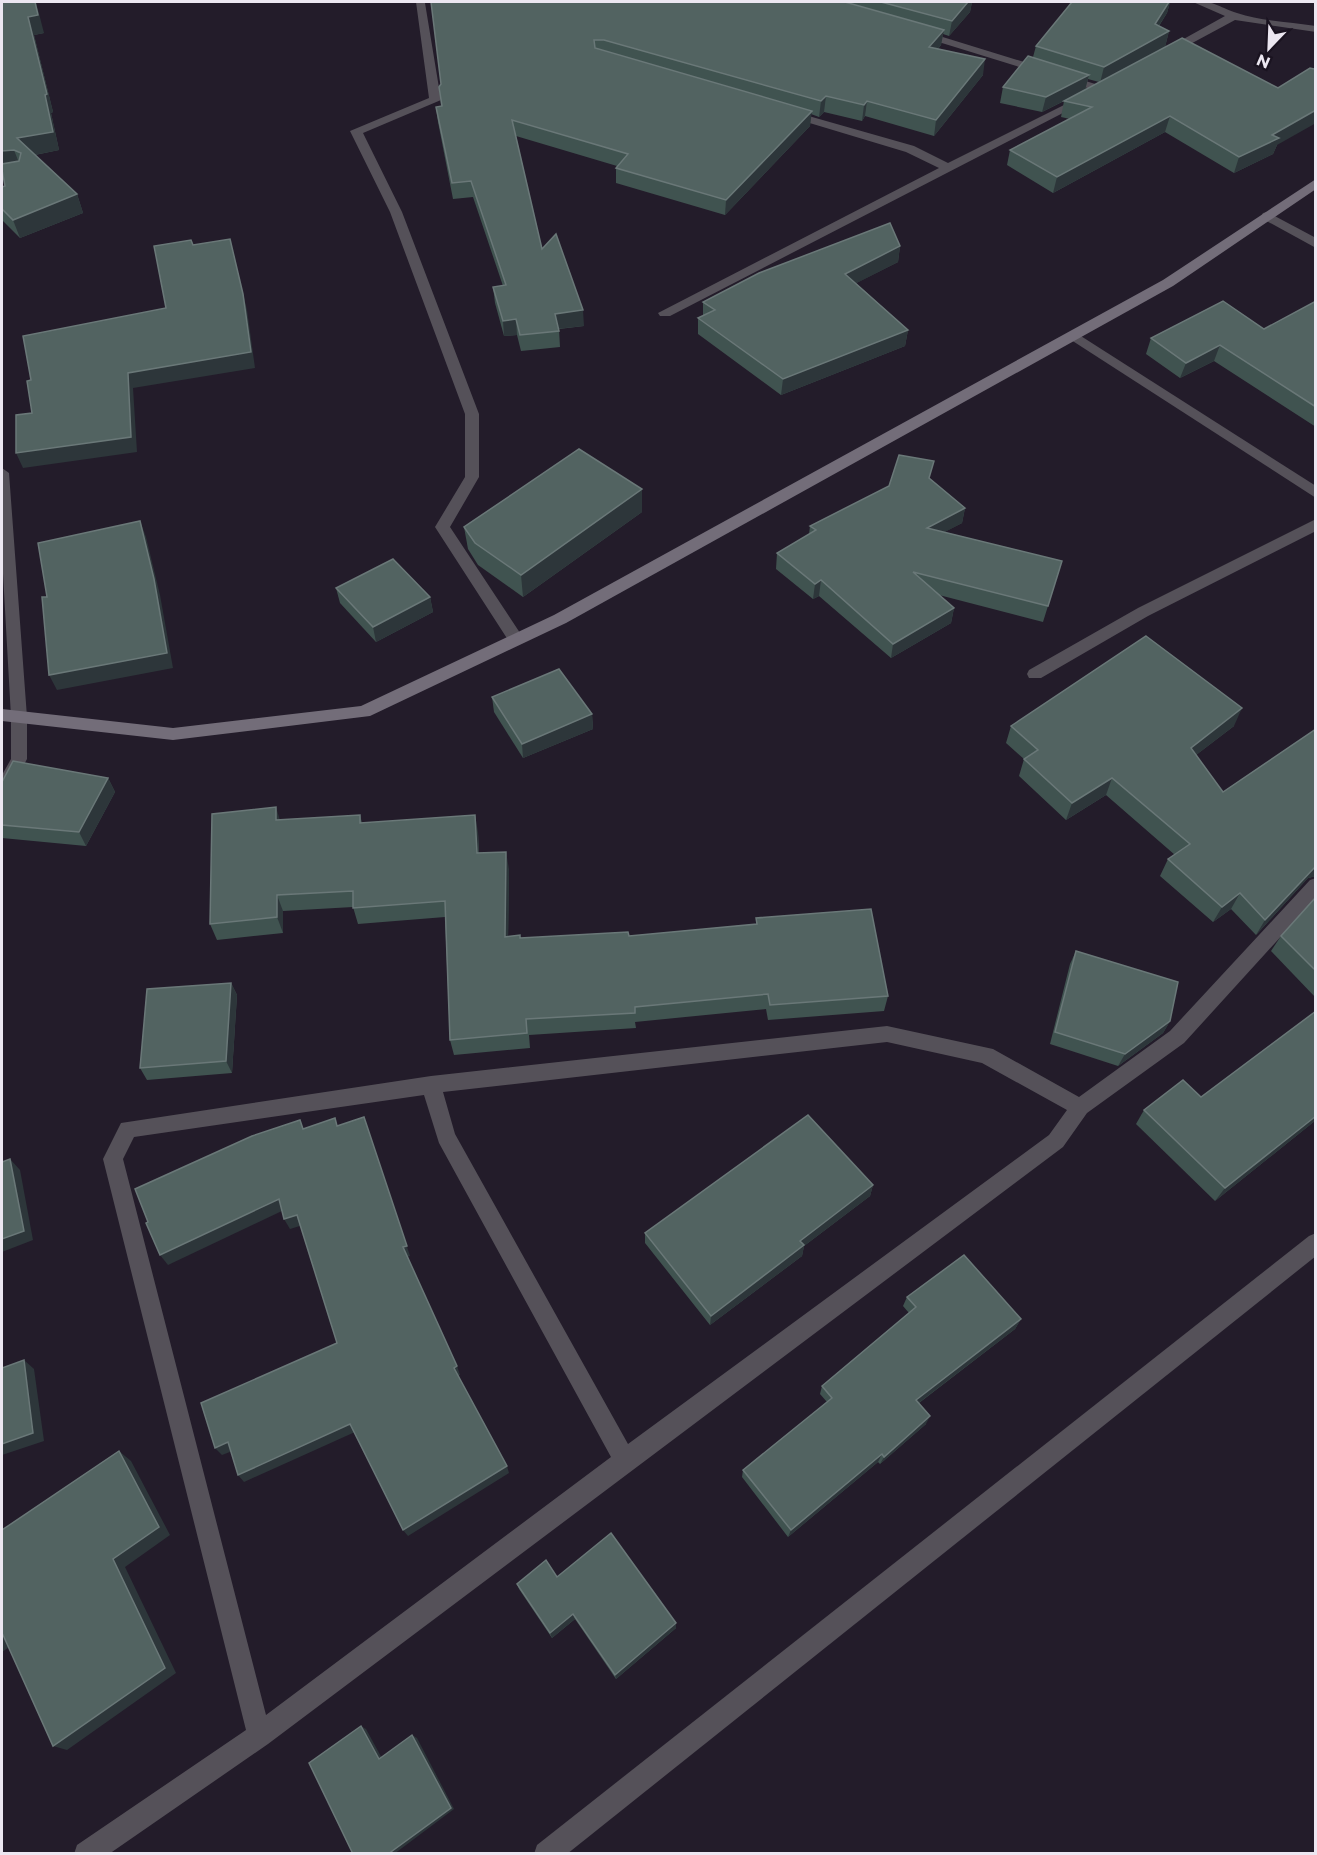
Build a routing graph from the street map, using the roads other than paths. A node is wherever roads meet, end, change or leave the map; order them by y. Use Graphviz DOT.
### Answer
graph roads {
  1 [pos="1198,2"];
  2 [pos="420,3"];
  3 [pos="1233,16"];
  4 [pos="906,28"];
  5 [pos="1316,29"];
  6 [pos="1152,61"];
  7 [pos="772,109"];
  8 [pos="947,167"];
  9 [pos="1316,183"];
  10 [pos="1267,216"];
  11 [pos="1316,244"];
  12 [pos="665,313"];
  13 [pos="1073,335"];
  14 [pos="2,473"];
  15 [pos="1316,493"];
  16 [pos="1316,524"];
  17 [pos="6,567"];
  18 [pos="516,639"];
  19 [pos="1035,674"];
  20 [pos="2,715"];
  21 [pos="19,717"];
  22 [pos="2,790"];
  23 [pos="1316,885"];
  24 [pos="431,1085"];
  25 [pos="1080,1107"];
  26 [pos="1316,1243"];
  27 [pos="625,1460"];
  28 [pos="259,1736"];
  29 [pos="86,1854"];
  30 [pos="546,1854"];
  1 -- 3 [label="street"];
  2 -- 18 [label="street"];
  3 -- 5 [label="street"];
  3 -- 6 [label="street"];
  4 -- 8 [label="street"];
  7 -- 8 [label="street"];
  8 -- 12 [label="street"];
  9 -- 10 [label="street"];
  10 -- 11 [label="street"];
  10 -- 13 [label="street"];
  13 -- 15 [label="street"];
  13 -- 18 [label="street"];
  14 -- 17 [label="street"];
  16 -- 19 [label="street"];
  17 -- 21 [label="street"];
  18 -- 21 [label="street"];
  20 -- 21 [label="street"];
  21 -- 22 [label="street"];
  23 -- 25 [label="street"];
  24 -- 25 [label="street"];
  24 -- 27 [label="street"];
  24 -- 28 [label="street"];
  25 -- 27 [label="street"];
  26 -- 30 [label="street"];
  27 -- 28 [label="street"];
  28 -- 29 [label="street"];
}
